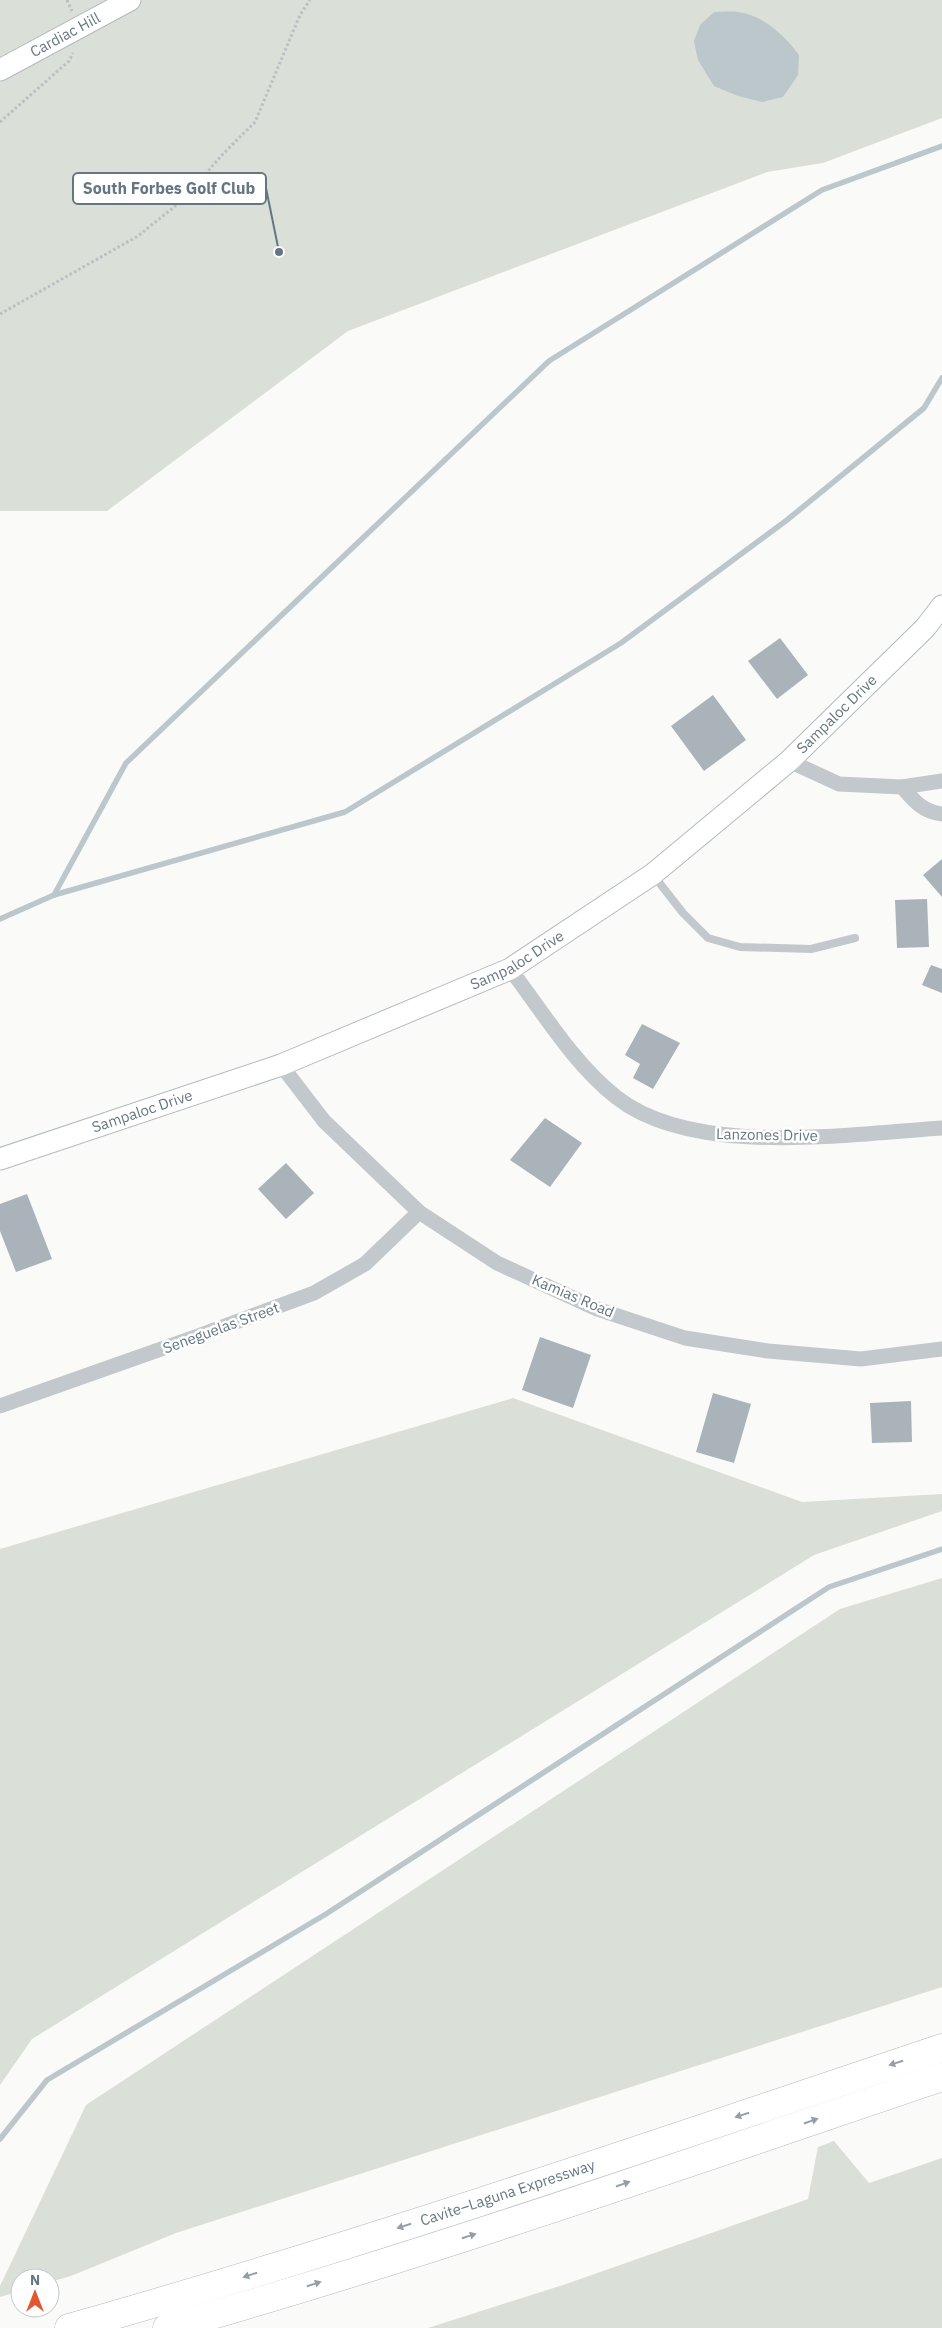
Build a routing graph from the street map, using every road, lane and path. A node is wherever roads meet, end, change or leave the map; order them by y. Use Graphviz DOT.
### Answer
graph roads {
  1 [pos="130,0"];
  2 [pos="310,0"];
  3 [pos="80,26"];
  4 [pos="0,70"];
  5 [pos="0,122"];
  6 [pos="0,314"];
  7 [pos="942,606"];
  8 [pos="789,761"];
  9 [pos="942,781"];
  10 [pos="902,787"];
  11 [pos="942,814"];
  12 [pos="652,874"];
  13 [pos="855,938"];
  14 [pos="510,969"];
  15 [pos="281,1065"];
  16 [pos="942,1128"];
  17 [pos="0,1160"];
  18 [pos="419,1212"];
  19 [pos="942,1349"];
  20 [pos="0,1406"];
  21 [pos="942,2048"];
  22 [pos="942,2077"];
  23 [pos="69,2328"];
  24 [pos="167,2328"];
  1 -- 3 [label="street, Cardiac Hill"];
  2 -- 6 [label="path"];
  3 -- 4 [label="street, Cardiac Hill"];
  3 -- 5 [label="path"];
  7 -- 8 [label="street, Sampaloc Drive"];
  8 -- 10 [label="street"];
  8 -- 12 [label="street, Sampaloc Drive"];
  9 -- 10 [label="street"];
  10 -- 11 [label="street"];
  12 -- 13 [label="lane"];
  12 -- 14 [label="street, Sampaloc Drive"];
  14 -- 15 [label="street, Sampaloc Drive"];
  14 -- 16 [label="street, Lanzones Drive"];
  15 -- 17 [label="street, Sampaloc Drive"];
  15 -- 18 [label="street, Kamias Road"];
  18 -- 19 [label="street, Kamias Road"];
  18 -- 20 [label="street, Seneguelas Street"];
  21 -- 23 [label="highway, Cavite–Laguna Expressway, one-way"];
  24 -- 22 [label="highway, Cavite–Laguna Expressway, one-way"];
}
